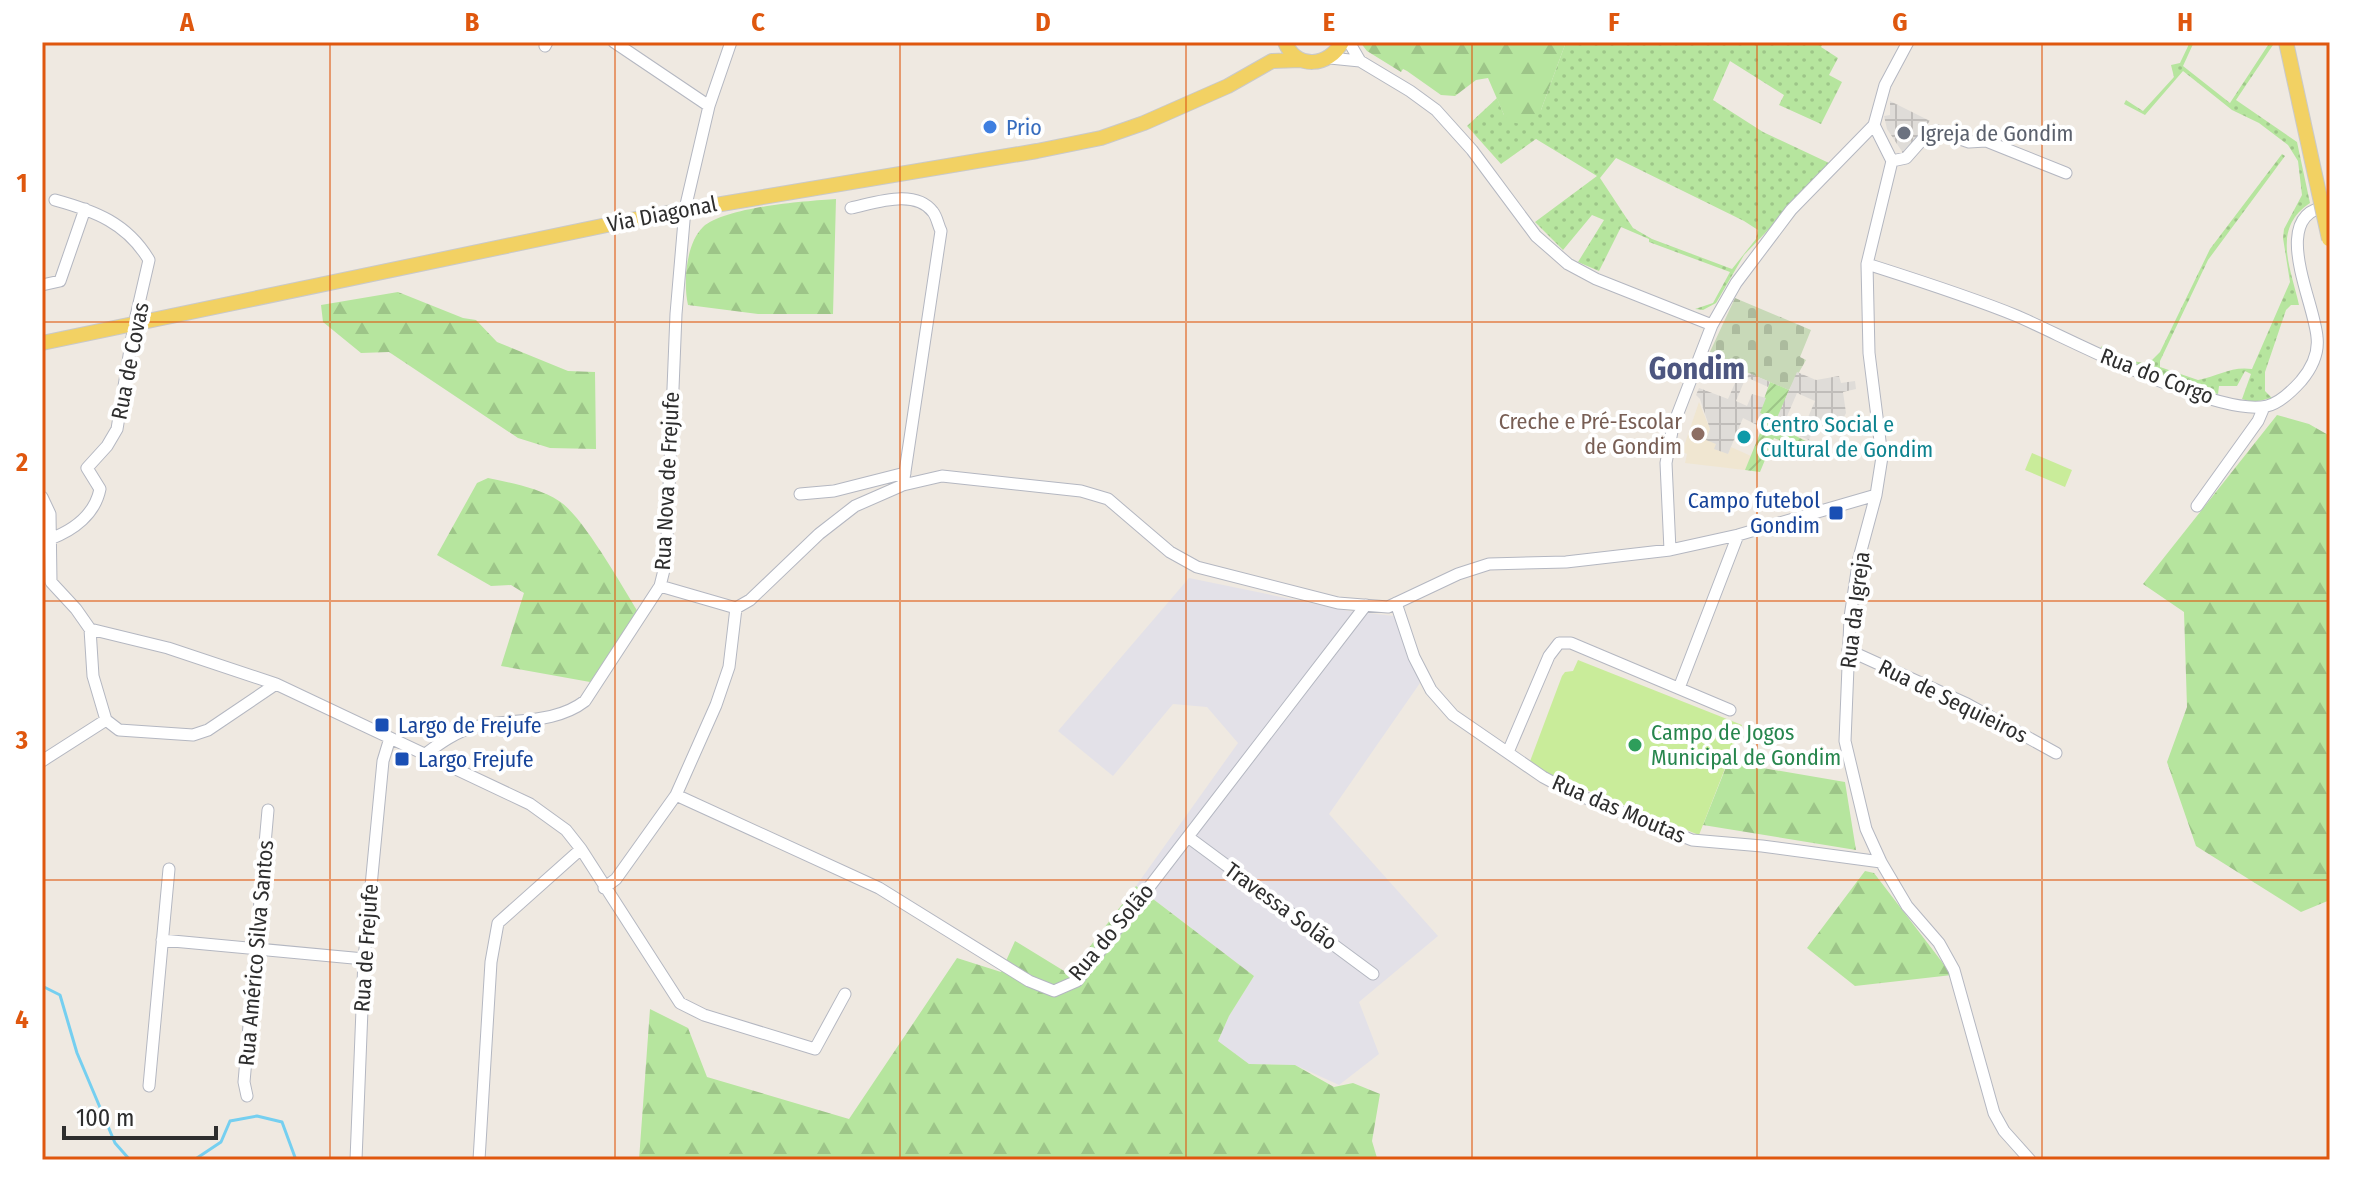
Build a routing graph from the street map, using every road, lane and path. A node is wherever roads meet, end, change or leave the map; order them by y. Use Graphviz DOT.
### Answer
graph roads {
  1 [pos="614,42"];
  2 [pos="731,42"];
  3 [pos="1283,42"];
  4 [pos="1342,42"];
  5 [pos="1349,42"];
  6 [pos="1908,42"];
  7 [pos="2286,42"];
  8 [pos="1330,58"];
  9 [pos="1301,60"];
  10 [pos="1272,61"];
  11 [pos="1360,61"];
  12 [pos="709,106"];
  13 [pos="1874,125"];
  14 [pos="1892,161"];
  15 [pos="2066,173"];
  16 [pos="55,200"];
  17 [pos="2330,206"];
  18 [pos="851,208"];
  19 [pos="85,209"];
  20 [pos="685,209"];
  21 [pos="2330,242"];
  22 [pos="1867,264"];
  23 [pos="42,285"];
  24 [pos="134,325"];
  25 [pos="1712,325"];
  26 [pos="42,343"];
  27 [pos="2264,407"];
  28 [pos="904,479"];
  29 [pos="800,494"];
  30 [pos="1876,495"];
  31 [pos="42,497"];
  32 [pos="2197,506"];
  33 [pos="47,535"];
  34 [pos="1738,535"];
  35 [pos="1670,550"];
  36 [pos="660,586"];
  37 [pos="1396,603"];
  38 [pos="1366,605"];
  39 [pos="736,608"];
  40 [pos="90,629"];
  41 [pos="1848,650"];
  42 [pos="276,684"];
  43 [pos="1679,688"];
  44 [pos="1730,710"];
  45 [pos="106,720"];
  46 [pos="390,738"];
  47 [pos="1508,752"];
  48 [pos="2056,753"];
  49 [pos="424,755"];
  50 [pos="42,761"];
  51 [pos="676,795"];
  52 [pos="268,810"];
  53 [pos="1188,837"];
  54 [pos="581,849"];
  55 [pos="1881,862"];
  56 [pos="169,869"];
  57 [pos="604,888"];
  58 [pos="162,940"];
  59 [pos="256,948"];
  60 [pos="364,959"];
  61 [pos="1373,974"];
  62 [pos="845,994"];
  63 [pos="149,1086"];
  64 [pos="247,1096"];
  65 [pos="356,1160"];
  66 [pos="479,1160"];
  67 [pos="2030,1160"];
  1 -- 12 [label="street"];
  2 -- 12 [label="street, Rua Nova de Frejufe"];
  3 -- 9 [label="main road"];
  3 -- 10 [label="main road"];
  4 -- 8 [label="main road"];
  5 -- 11 [label="street"];
  6 -- 13 [label="street"];
  7 -- 21 [label="main road, bridge"];
  8 -- 9 [label="main road, Via Diagonal"];
  8 -- 11 [label="street"];
  9 -- 10 [label="main road, Via Diagonal"];
  10 -- 20 [label="main road, Via Diagonal"];
  11 -- 25 [label="street"];
  12 -- 20 [label="street, Rua Nova de Frejufe"];
  13 -- 14 [label="street"];
  13 -- 25 [label="street"];
  14 -- 15 [label="street"];
  14 -- 22 [label="street, Rua da Igreja"];
  16 -- 19 [label="street, Rua de Covas"];
  17 -- 27 [label="street"];
  18 -- 28 [label="street"];
  19 -- 23 [label="street"];
  19 -- 24 [label="street, Rua de Covas"];
  20 -- 24 [label="main road, Via Diagonal"];
  20 -- 36 [label="street, Rua Nova de Frejufe"];
  22 -- 27 [label="street, Rua do Corgo"];
  22 -- 30 [label="street, Rua da Igreja"];
  24 -- 26 [label="main road, Via Diagonal"];
  24 -- 33 [label="street, Rua de Covas"];
  25 -- 35 [label="street"];
  27 -- 32 [label="street"];
  28 -- 29 [label="street"];
  28 -- 38 [label="street"];
  28 -- 39 [label="street"];
  30 -- 34 [label="street"];
  30 -- 41 [label="street, Rua da Igreja"];
  31 -- 33 [label="street"];
  33 -- 40 [label="street"];
  34 -- 35 [label="street"];
  34 -- 43 [label="street"];
  35 -- 37 [label="street"];
  36 -- 39 [label="street"];
  36 -- 49 [label="street, Rua Nova de Frejufe"];
  37 -- 38 [label="street"];
  37 -- 47 [label="street, Rua das Moutas"];
  38 -- 53 [label="street, Rua do Solão"];
  39 -- 51 [label="street"];
  40 -- 42 [label="street"];
  40 -- 45 [label="street"];
  41 -- 48 [label="street, Rua de Sequieiros"];
  41 -- 55 [label="street, Rua da Igreja"];
  42 -- 45 [label="street"];
  42 -- 46 [label="street"];
  43 -- 44 [label="street"];
  43 -- 47 [label="street"];
  45 -- 50 [label="street"];
  46 -- 49 [label="street"];
  46 -- 60 [label="street, Rua de Frejufe"];
  47 -- 55 [label="street, Rua das Moutas"];
  49 -- 54 [label="street"];
  51 -- 53 [label="street, Rua do Solão"];
  51 -- 57 [label="street"];
  52 -- 59 [label="street, Rua Américo Silva Santos"];
  53 -- 61 [label="street, Travessa Solão"];
  54 -- 57 [label="street"];
  54 -- 66 [label="street"];
  55 -- 67 [label="street, Rua da Igreja"];
  56 -- 58 [label="street"];
  57 -- 62 [label="street"];
  58 -- 59 [label="street"];
  58 -- 63 [label="street"];
  59 -- 60 [label="street"];
  59 -- 64 [label="street, Rua Américo Silva Santos"];
  60 -- 65 [label="street, Rua de Frejufe"];
}
